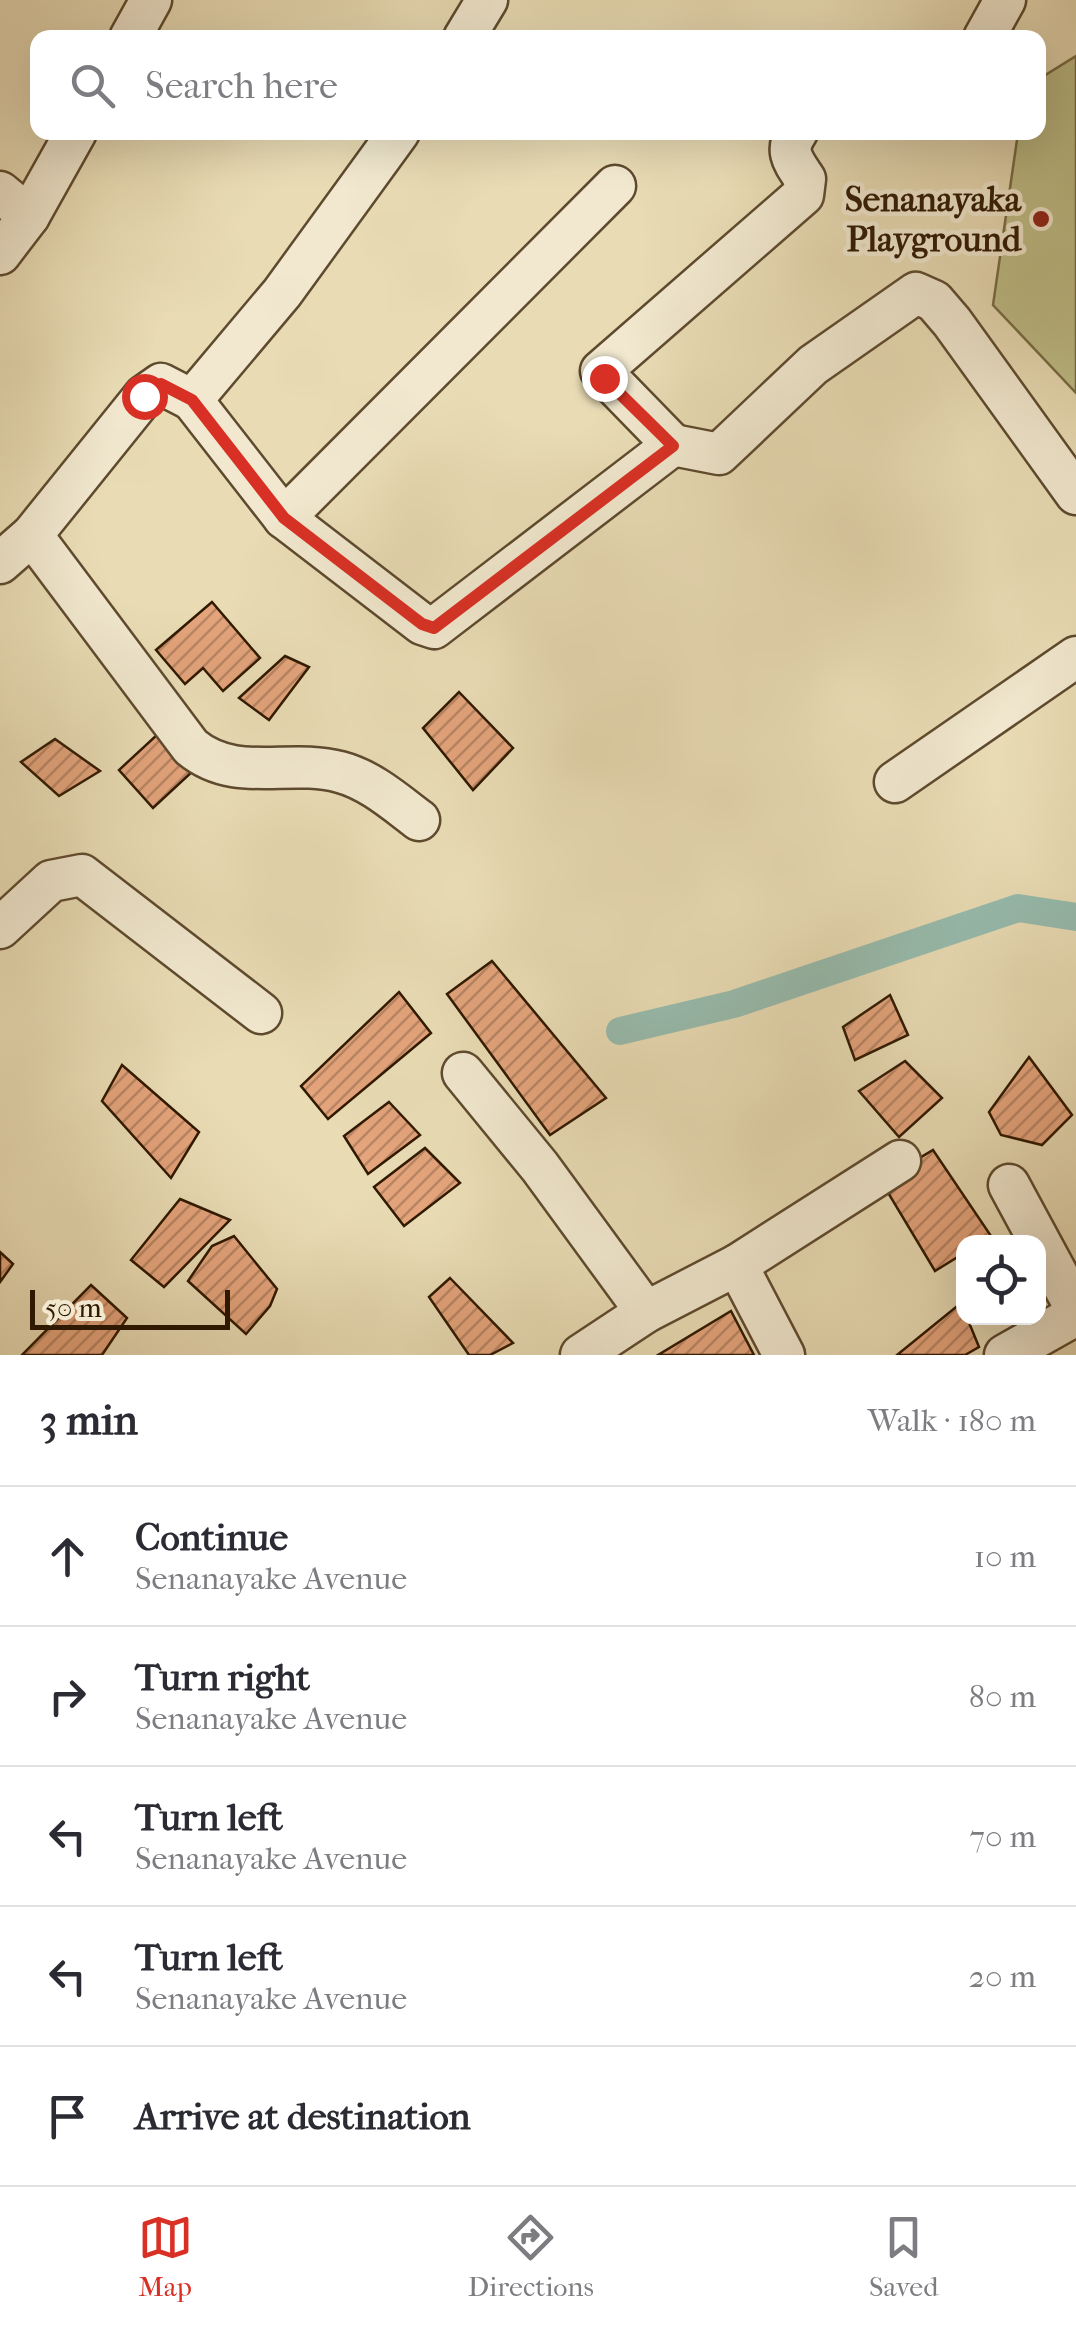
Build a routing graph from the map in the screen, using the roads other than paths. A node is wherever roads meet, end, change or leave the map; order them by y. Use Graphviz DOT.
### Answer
graph roads {
  1 [pos="152,0"];
  2 [pos="487,0"];
  3 [pos="1005,0"];
  4 [pos="135,30"];
  5 [pos="469,30"];
  6 [pos="988,30"];
  7 [pos="69,140"];
  8 [pos="392,140"];
  9 [pos="792,140"];
  10 [pos="615,186"];
  11 [pos="14,204"];
  12 [pos="0,254"];
  13 [pos="192,400"];
  14 [pos="673,446"];
  15 [pos="1076,494"];
  16 [pos="284,518"];
  17 [pos="32,535"];
  18 [pos="0,563"];
  19 [pos="1076,657"];
  20 [pos="895,782"];
  21 [pos="419,820"];
  22 [pos="0,928"];
  23 [pos="261,1013"];
  24 [pos="464,1072"];
  25 [pos="900,1162"];
  26 [pos="1009,1185"];
  27 [pos="737,1264"];
  28 [pos="646,1312"];
  29 [pos="1076,1312"];
  30 [pos="581,1355"];
  31 [pos="784,1355"];
  32 [pos="1005,1355"];
  1 -- 4 [label="street"];
  2 -- 5 [label="street"];
  3 -- 6 [label="street"];
  7 -- 11 [label="street"];
  8 -- 13 [label="street"];
  9 -- 14 [label="street"];
  10 -- 16 [label="street"];
  11 -- 12 [label="street"];
  13 -- 16 [label="street"];
  13 -- 17 [label="street"];
  14 -- 15 [label="street"];
  14 -- 16 [label="street"];
  17 -- 18 [label="street"];
  17 -- 21 [label="street"];
  19 -- 20 [label="street"];
  22 -- 23 [label="street"];
  24 -- 28 [label="street"];
  25 -- 27 [label="street"];
  26 -- 29 [label="street"];
  27 -- 28 [label="street"];
  27 -- 31 [label="street"];
  28 -- 30 [label="street"];
  29 -- 32 [label="street"];
}
